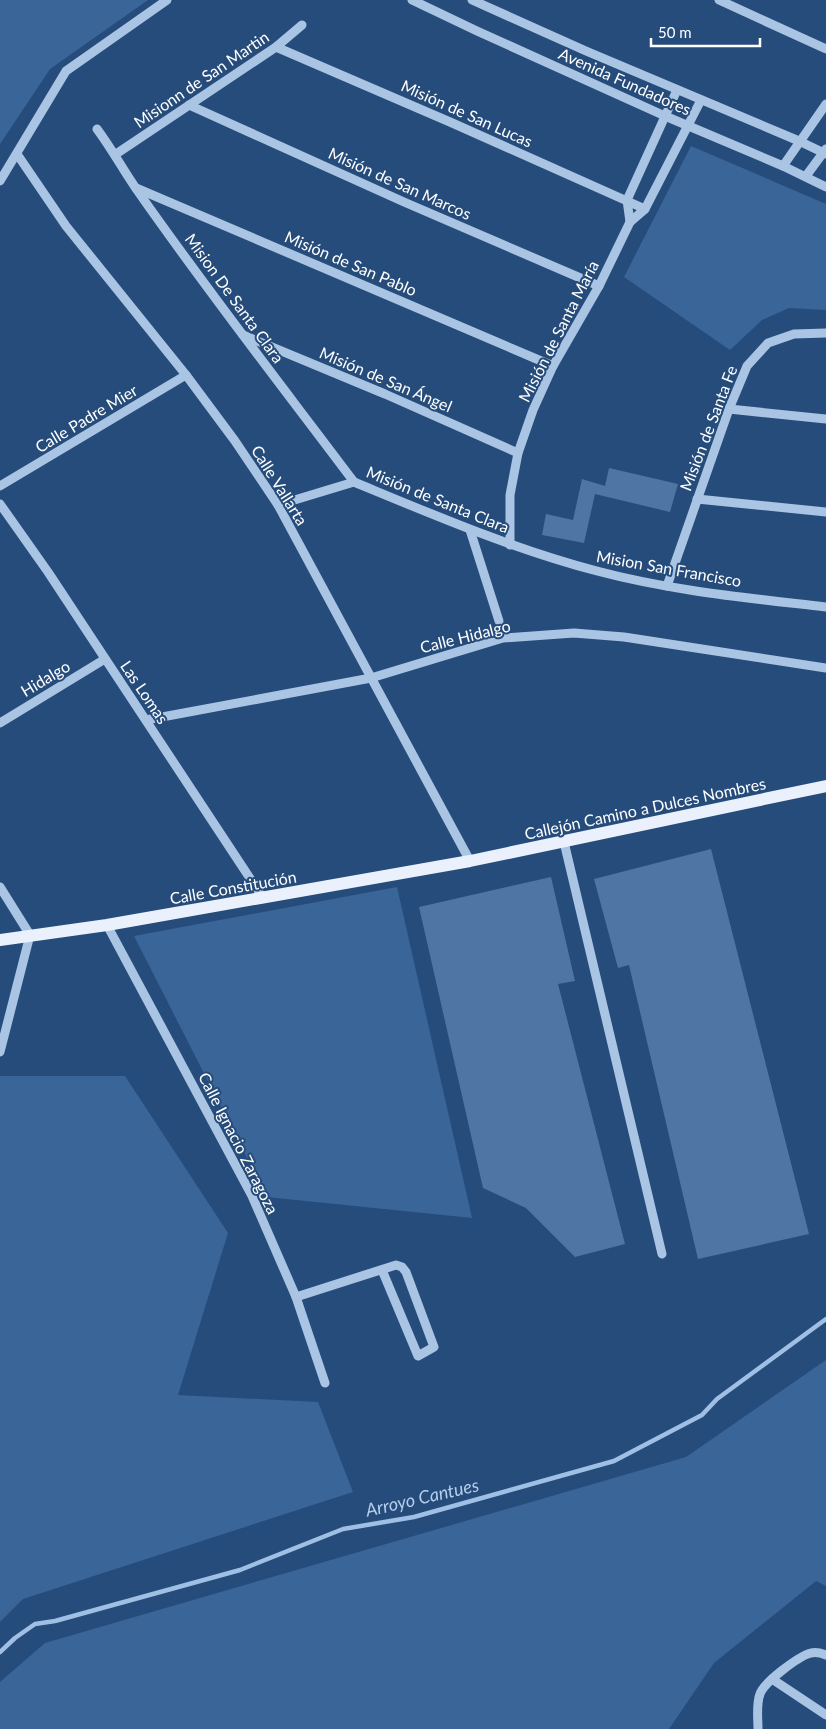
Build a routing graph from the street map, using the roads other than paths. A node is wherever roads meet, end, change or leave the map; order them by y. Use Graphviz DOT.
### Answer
graph roads {
  1 [pos="167,0"];
  2 [pos="412,0"];
  3 [pos="472,0"];
  4 [pos="719,0"];
  5 [pos="302,25"];
  6 [pos="276,47"];
  7 [pos="826,50"];
  8 [pos="677,90"];
  9 [pos="701,100"];
  10 [pos="826,104"];
  11 [pos="189,105"];
  12 [pos="665,116"];
  13 [pos="688,126"];
  14 [pos="98,130"];
  15 [pos="799,141"];
  16 [pos="825,152"];
  17 [pos="17,154"];
  18 [pos="116,154"];
  19 [pos="783,166"];
  20 [pos="806,176"];
  21 [pos="0,181"];
  22 [pos="826,187"];
  23 [pos="136,188"];
  24 [pos="627,200"];
  25 [pos="645,209"];
  26 [pos="630,222"];
  27 [pos="599,286"];
  28 [pos="826,333"];
  29 [pos="242,334"];
  30 [pos="553,366"];
  31 [pos="186,376"];
  32 [pos="729,409"];
  33 [pos="826,418"];
  34 [pos="518,452"];
  35 [pos="354,482"];
  36 [pos="0,486"];
  37 [pos="697,499"];
  38 [pos="0,504"];
  39 [pos="278,505"];
  40 [pos="826,512"];
  41 [pos="470,530"];
  42 [pos="510,544"];
  43 [pos="666,586"];
  44 [pos="826,608"];
  45 [pos="499,621"];
  46 [pos="105,659"];
  47 [pos="826,668"];
  48 [pos="371,678"];
  49 [pos="146,720"];
  50 [pos="0,723"];
  51 [pos="826,786"];
  52 [pos="564,842"];
  53 [pos="470,861"];
  54 [pos="0,887"];
  55 [pos="263,898"];
  56 [pos="107,925"];
  57 [pos="30,935"];
  58 [pos="0,940"];
  59 [pos="0,1052"];
  60 [pos="662,1254"];
  61 [pos="382,1270"];
  62 [pos="296,1297"];
  63 [pos="325,1383"];
  64 [pos="826,1655"];
  65 [pos="772,1679"];
  66 [pos="826,1715"];
  67 [pos="758,1729"];
  1 -- 17 [label="street"];
  2 -- 12 [label="street, Avenida Fundadores"];
  3 -- 8 [label="street, Avenida Fundadores"];
  4 -- 7 [label="street"];
  5 -- 6 [label="street, Misionn de San Martin"];
  6 -- 11 [label="street, Misionn de San Martin"];
  6 -- 24 [label="street, Misión de San Lucas"];
  8 -- 9 [label="street, Avenida Fundadores"];
  8 -- 12 [label="street"];
  9 -- 13 [label="street"];
  9 -- 15 [label="street, Avenida Fundadores"];
  10 -- 15 [label="street"];
  11 -- 18 [label="street, Misionn de San Martin"];
  11 -- 27 [label="street, Misión de San Marcos"];
  12 -- 13 [label="street, Avenida Fundadores"];
  12 -- 24 [label="street"];
  13 -- 19 [label="street, Avenida Fundadores"];
  13 -- 25 [label="street"];
  14 -- 18 [label="street, Mision De Santa Clara"];
  15 -- 16 [label="street, Avenida Fundadores"];
  15 -- 19 [label="street"];
  16 -- 20 [label="street"];
  17 -- 21 [label="street"];
  17 -- 31 [label="street, Calle Vallarta"];
  18 -- 23 [label="street, Mision De Santa Clara"];
  19 -- 20 [label="street, Avenida Fundadores"];
  20 -- 22 [label="street, Avenida Fundadores"];
  23 -- 29 [label="street, Mision De Santa Clara"];
  23 -- 30 [label="street, Misión de San Pablo"];
  24 -- 25 [label="street, Misión de San Lucas"];
  24 -- 26 [label="street"];
  25 -- 26 [label="street"];
  26 -- 27 [label="street, Misión de Santa María"];
  27 -- 30 [label="street, Misión de Santa María"];
  28 -- 32 [label="street, Misión de Santa Fe"];
  29 -- 34 [label="street, Misión de San Ángel"];
  29 -- 35 [label="street, Mision De Santa Clara"];
  30 -- 34 [label="street, Misión de Santa María"];
  31 -- 36 [label="street, Calle Padre Mier"];
  31 -- 39 [label="street, Calle Vallarta"];
  32 -- 33 [label="street"];
  32 -- 37 [label="street, Misión de Santa Fe"];
  34 -- 42 [label="street, Misión de Santa María"];
  35 -- 39 [label="street"];
  35 -- 41 [label="street, Misión de Santa Clara"];
  37 -- 40 [label="street"];
  37 -- 43 [label="street, Misión de Santa Fe"];
  38 -- 46 [label="street, Las Lomas"];
  39 -- 48 [label="street, Calle Vallarta"];
  41 -- 42 [label="street, Misión de Santa Clara"];
  41 -- 45 [label="street"];
  42 -- 43 [label="street, Mision San Francisco"];
  43 -- 44 [label="street, Mision San Francisco"];
  46 -- 49 [label="street, Las Lomas"];
  46 -- 50 [label="street, Hidalgo"];
  47 -- 48 [label="street, Calle Hidalgo"];
  48 -- 49 [label="street, Calle Hidalgo"];
  48 -- 53 [label="street, Calle Vallarta"];
  49 -- 55 [label="street, Las Lomas"];
  51 -- 52 [label="main road, Callejón Camino a Dulces Nombres"];
  52 -- 53 [label="main road, Callejón Camino a Dulces Nombres"];
  52 -- 60 [label="street"];
  53 -- 55 [label="main road, Calle Constitución"];
  54 -- 57 [label="street"];
  55 -- 56 [label="main road, Calle Constitución"];
  56 -- 57 [label="main road, Calle Constitución"];
  56 -- 62 [label="street, Calle Ignacio Zaragoza"];
  57 -- 58 [label="main road, Calle Constitución"];
  57 -- 59 [label="street"];
  61 -- 61 [label="street"];
  61 -- 62 [label="street"];
  62 -- 63 [label="street, Calle Ignacio Zaragoza"];
  64 -- 65 [label="street"];
  65 -- 66 [label="street"];
  65 -- 67 [label="street"];
}
